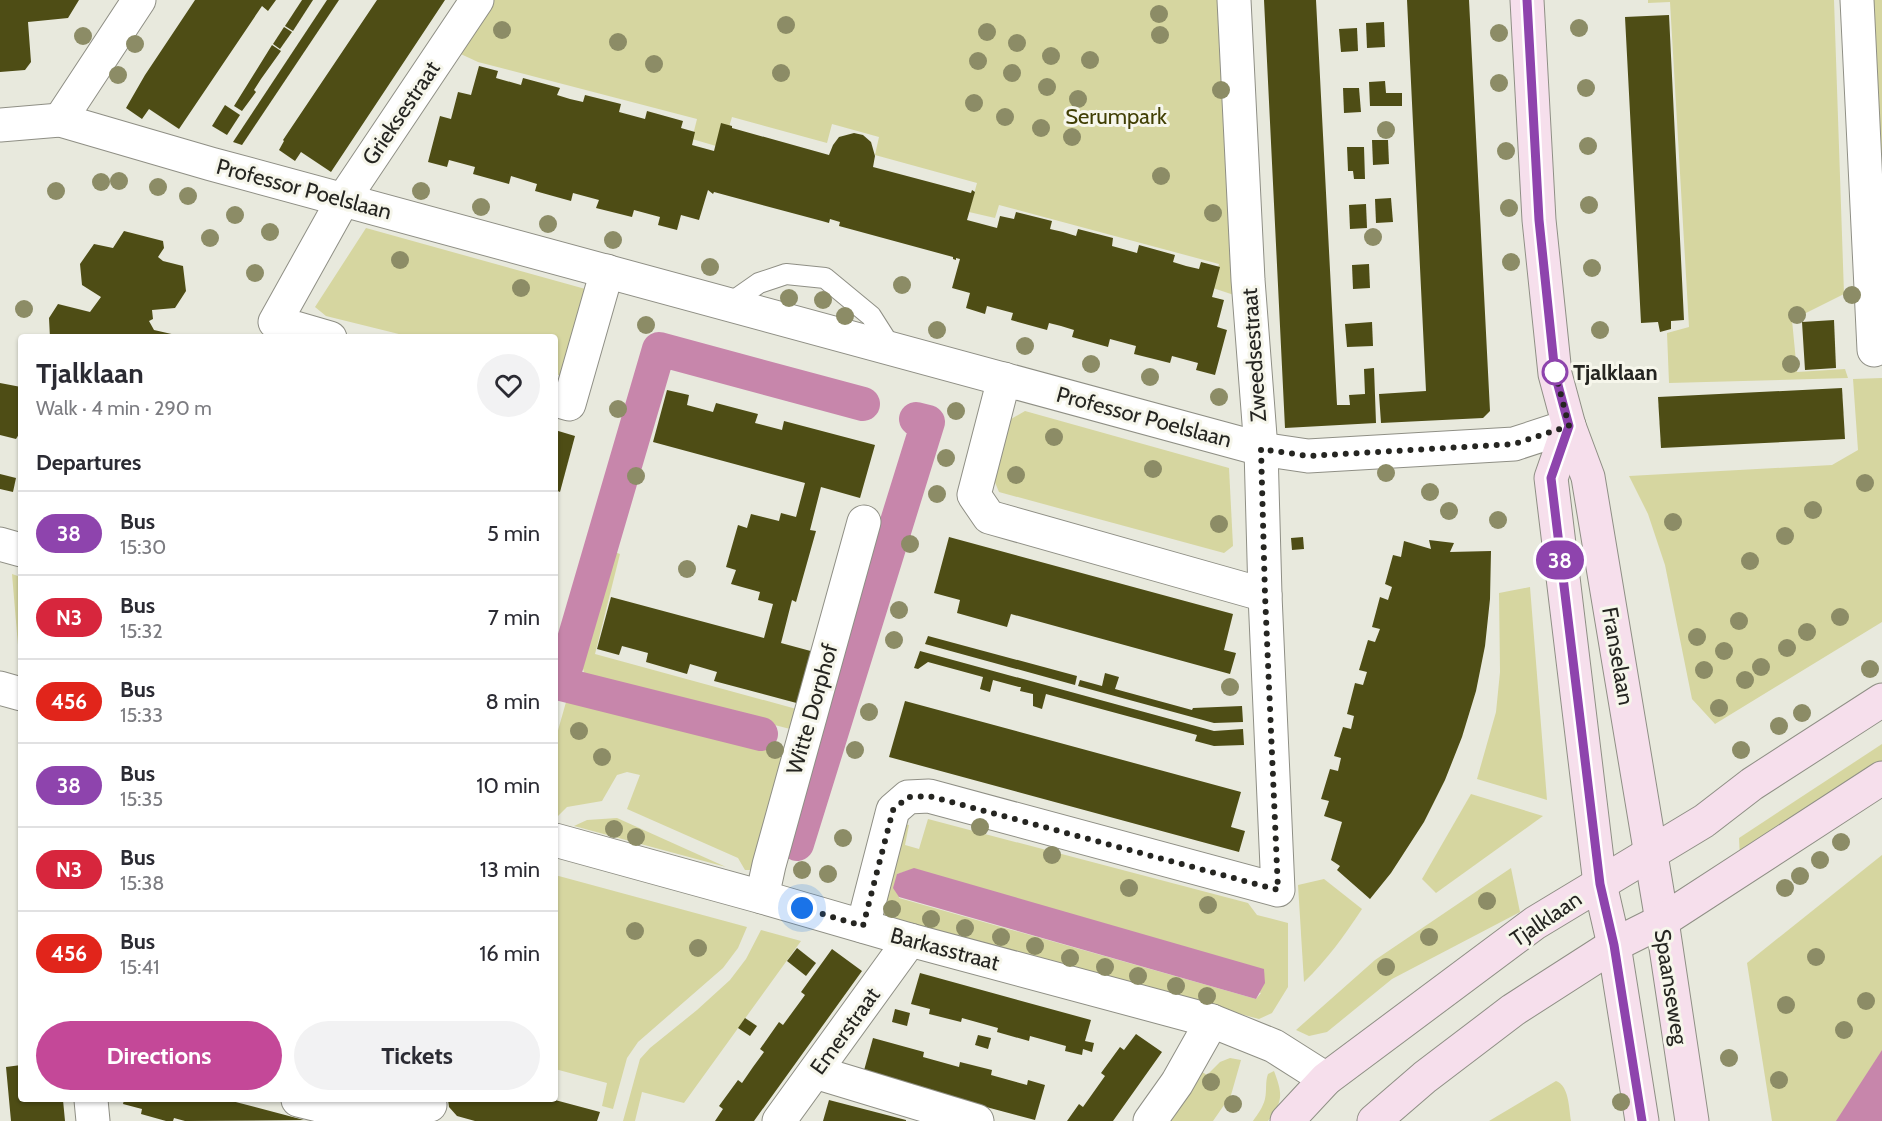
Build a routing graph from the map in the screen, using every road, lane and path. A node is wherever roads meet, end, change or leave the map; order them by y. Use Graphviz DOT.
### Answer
graph roads {
  1 [pos="139,0"];
  2 [pos="477,0"];
  3 [pos="1234,0"];
  4 [pos="1527,0"];
  5 [pos="1857,0"];
  6 [pos="60,120"];
  7 [pos="0,125"];
  8 [pos="343,200"];
  9 [pos="607,271"];
  10 [pos="729,304"];
  11 [pos="316,334"];
  12 [pos="892,349"];
  13 [pos="1874,350"];
  14 [pos="1004,379"];
  15 [pos="558,401"];
  16 [pos="1569,426"];
  17 [pos="1261,449"];
  18 [pos="864,522"];
  19 [pos="0,544"];
  20 [pos="18,549"];
  21 [pos="1265,595"];
  22 [pos="0,687"];
  23 [pos="18,693"];
  24 [pos="1882,700"];
  25 [pos="1882,778"];
  26 [pos="558,841"];
  27 [pos="1649,853"];
  28 [pos="1600,884"];
  29 [pos="762,897"];
  30 [pos="1662,921"];
  31 [pos="863,926"];
  32 [pos="910,940"];
  33 [pos="1614,945"];
  34 [pos="1212,1021"];
  35 [pos="815,1072"];
  36 [pos="1326,1079"];
  37 [pos="91,1102"];
  38 [pos="306,1102"];
  39 [pos="430,1109"];
  40 [pos="93,1121"];
  41 [pos="779,1121"];
  42 [pos="977,1121"];
  43 [pos="1150,1121"];
  44 [pos="1287,1121"];
  45 [pos="1374,1121"];
  46 [pos="1642,1121"];
  47 [pos="1692,1121"];
  1 -- 6 [label="street"];
  2 -- 8 [label="street, Grieksestraat"];
  3 -- 17 [label="street, Zweedsestraat"];
  4 -- 16 [label="street, Franselaan"];
  5 -- 13 [label="street"];
  6 -- 7 [label="street, Professor Poelslaan"];
  6 -- 8 [label="street, Professor Poelslaan"];
  8 -- 9 [label="street, Professor Poelslaan"];
  8 -- 11 [label="street, Grieksestraat"];
  9 -- 10 [label="street, Professor Poelslaan"];
  9 -- 15 [label="street"];
  10 -- 12 [label="street, Professor Poelslaan"];
  10 -- 12 [label="lane"];
  12 -- 14 [label="street, Professor Poelslaan"];
  14 -- 17 [label="street, Professor Poelslaan"];
  14 -- 21 [label="street"];
  16 -- 17 [label="street, Professor Poelslaan"];
  16 -- 27 [label="street, Franselaan"];
  16 -- 28 [label="street, Franselaan"];
  17 -- 21 [label="street, Zweedsestraat"];
  18 -- 29 [label="street, Witte Dorphof"];
  19 -- 20 [label="street"];
  21 -- 31 [label="street, Zweedsestraat"];
  22 -- 23 [label="street"];
  24 -- 27 [label="street, Tjalklaan"];
  25 -- 30 [label="street"];
  26 -- 29 [label="street, Barkasstraat"];
  27 -- 28 [label="street, Tjalklaan"];
  27 -- 30 [label="street, Spaanseweg"];
  28 -- 33 [label="street"];
  28 -- 36 [label="street, Tjalklaan"];
  29 -- 31 [label="street, Barkasstraat"];
  30 -- 33 [label="street"];
  30 -- 47 [label="street, Spaanseweg"];
  31 -- 32 [label="street, Barkasstraat"];
  32 -- 34 [label="street, Barkasstraat"];
  32 -- 35 [label="street, Emerstraat"];
  33 -- 45 [label="street"];
  33 -- 46 [label="street"];
  34 -- 36 [label="street, Barkasstraat"];
  34 -- 43 [label="street"];
  35 -- 41 [label="street, Emerstraat"];
  35 -- 42 [label="street"];
  36 -- 44 [label="street, Tjalklaan"];
  37 -- 40 [label="street"];
  38 -- 39 [label="street"];
}
